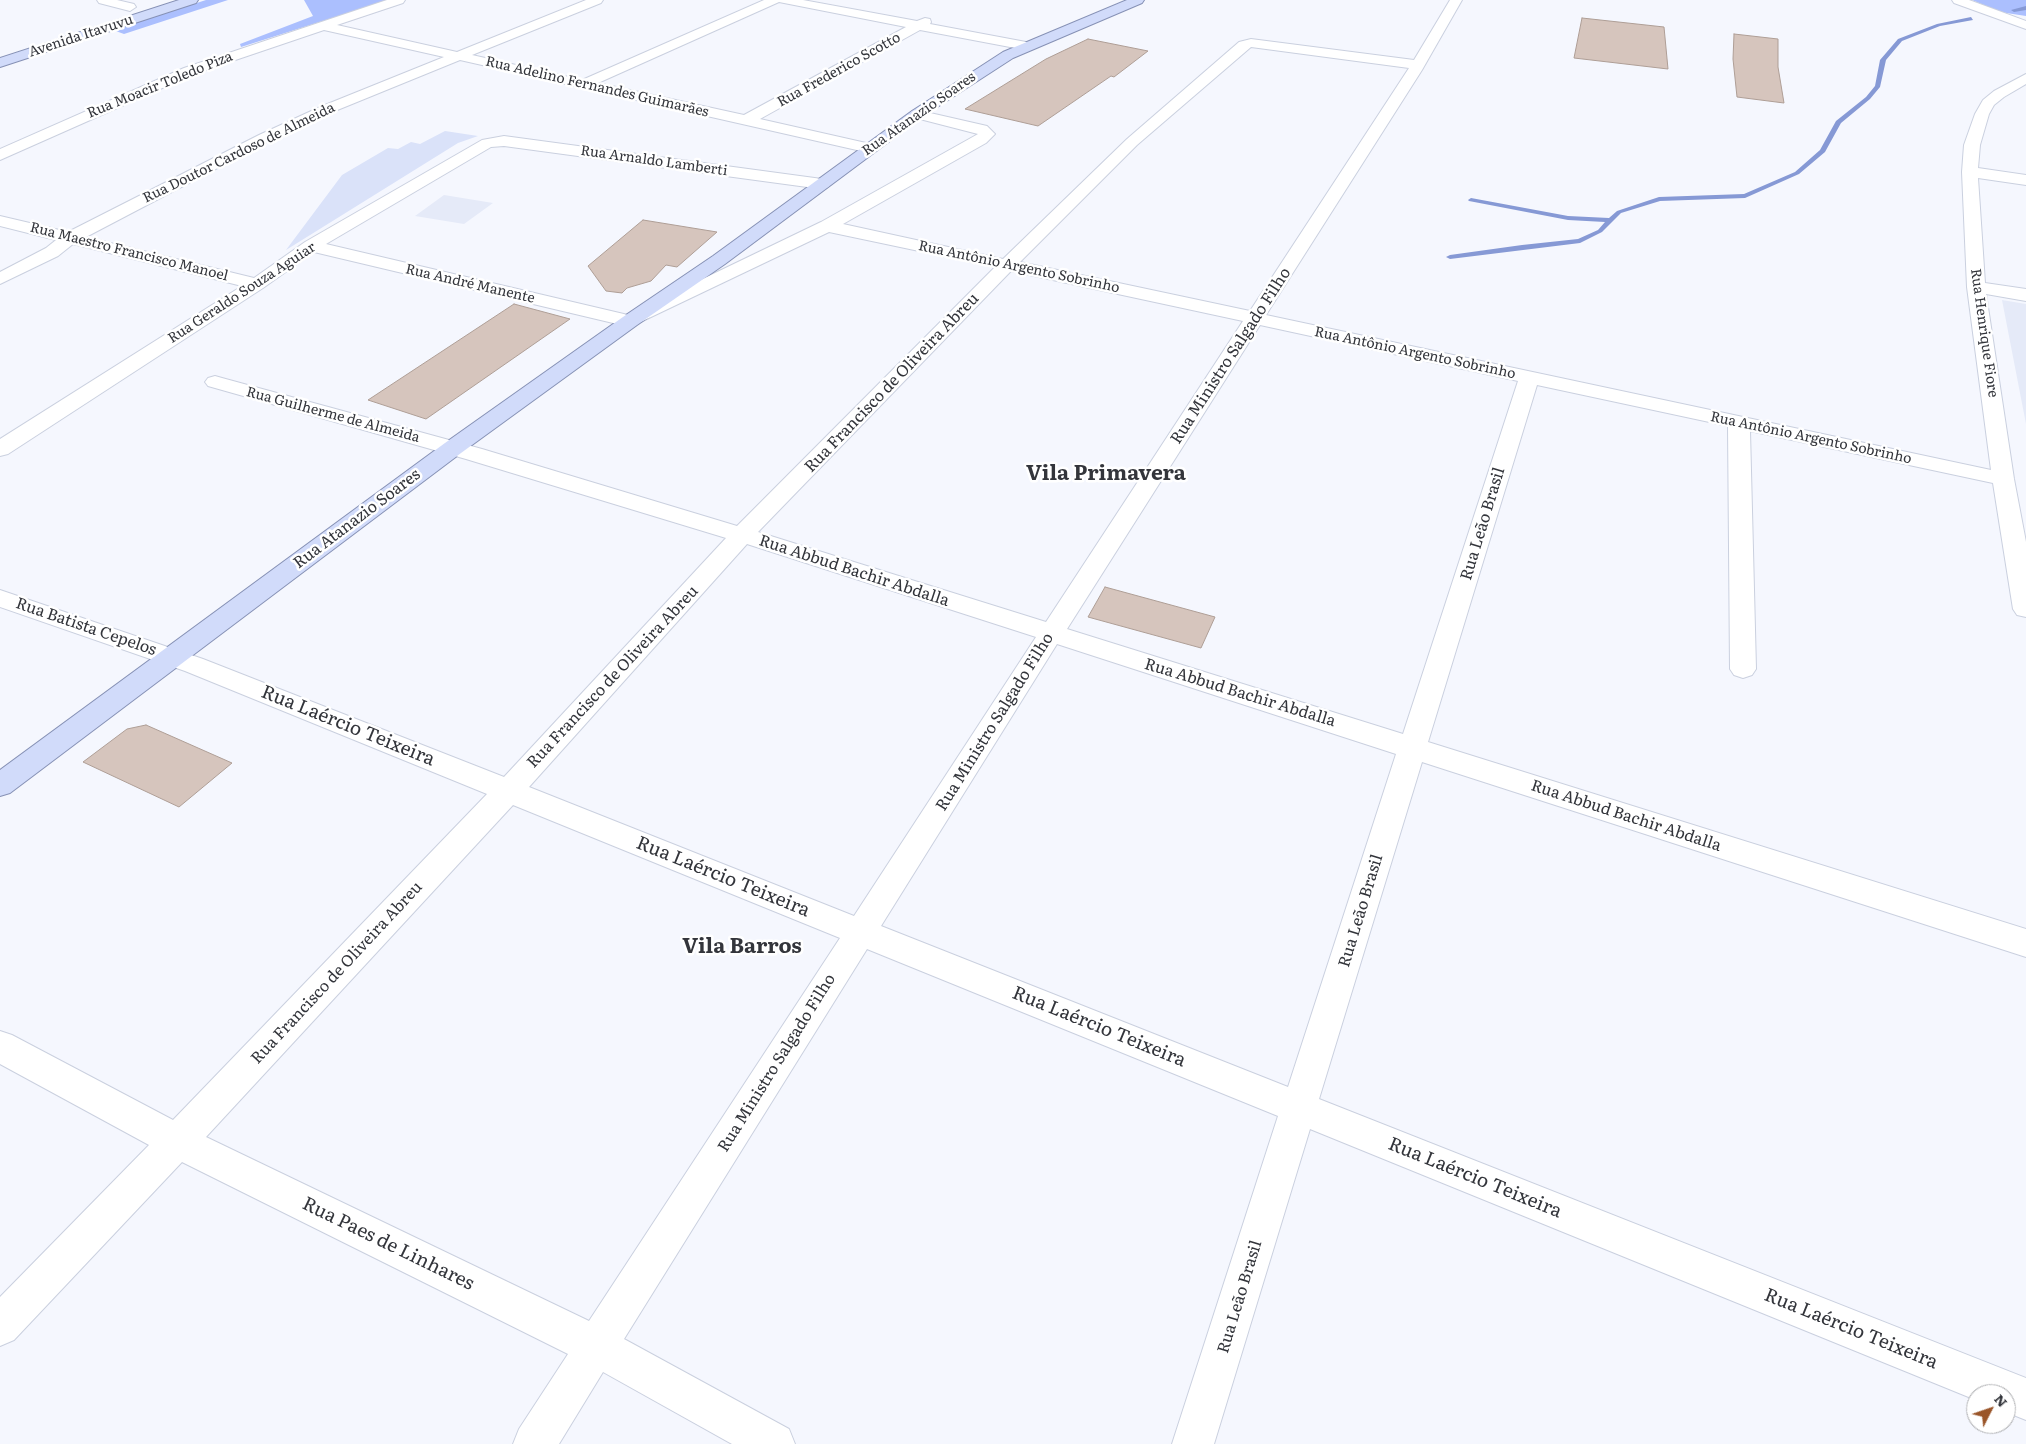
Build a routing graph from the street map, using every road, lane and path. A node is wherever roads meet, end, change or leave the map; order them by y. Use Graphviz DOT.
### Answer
graph roads {
  1 [pos="102,0"];
  2 [pos="153,0"];
  3 [pos="192,0"];
  4 [pos="398,0"];
  5 [pos="597,0"];
  6 [pos="774,0"];
  7 [pos="784,0"];
  8 [pos="833,0"];
  9 [pos="1138,0"];
  10 [pos="1456,0"];
  11 [pos="1958,0"];
  12 [pos="130,7"];
  13 [pos="925,22"];
  14 [pos="2026,25"];
  15 [pos="324,26"];
  16 [pos="1034,43"];
  17 [pos="0,50"];
  18 [pos="457,55"];
  19 [pos="0,63"];
  20 [pos="1417,65"];
  21 [pos="2026,78"];
  22 [pos="584,84"];
  23 [pos="917,114"];
  24 [pos="747,120"];
  25 [pos="487,143"];
  26 [pos="870,148"];
  27 [pos="0,155"];
  28 [pos="1970,172"];
  29 [pos="2026,180"];
  30 [pos="822,184"];
  31 [pos="0,221"];
  32 [pos="827,226"];
  33 [pos="70,238"];
  34 [pos="311,246"];
  35 [pos="719,260"];
  36 [pos="1007,265"];
  37 [pos="745,266"];
  38 [pos="0,279"];
  39 [pos="257,284"];
  40 [pos="1976,287"];
  41 [pos="2026,295"];
  42 [pos="1255,318"];
  43 [pos="630,321"];
  44 [pos="1529,377"];
  45 [pos="215,382"];
  46 [pos="1739,422"];
  47 [pos="452,448"];
  48 [pos="0,449"];
  49 [pos="2003,479"];
  50 [pos="742,535"];
  51 [pos="0,598"];
  52 [pos="2026,610"];
  53 [pos="1051,634"];
  54 [pos="173,656"];
  55 [pos="1743,669"];
  56 [pos="1412,748"];
  57 [pos="0,785"];
  58 [pos="509,790"];
  59 [pos="861,932"];
  60 [pos="2026,943"];
  61 [pos="0,1046"];
  62 [pos="1299,1108"];
  63 [pos="177,1141"];
  64 [pos="0,1326"];
  65 [pos="598,1347"];
  66 [pos="2026,1399"];
  67 [pos="534,1444"];
  68 [pos="774,1444"];
  69 [pos="1193,1444"];
  1 -- 12 [label="street"];
  2 -- 12 [label="main road, Avenida Itavuvu"];
  3 -- 19 [label="main road, Avenida Itavuvu"];
  4 -- 15 [label="street, Rua Moacir Toledo Piza"];
  5 -- 18 [label="street, Rua Doutor Cardoso de Almeida"];
  6 -- 22 [label="street"];
  7 -- 13 [label="street"];
  8 -- 13 [label="street"];
  9 -- 16 [label="main road, Rua Atanazio Soares"];
  10 -- 20 [label="street, Rua Ministro Salgado Filho"];
  11 -- 14 [label="street"];
  12 -- 17 [label="main road, Avenida Itavuvu"];
  13 -- 16 [label="street"];
  13 -- 24 [label="street, Rua Frederico Scotto"];
  15 -- 18 [label="street, Rua Adelino Fernandes Guimarães"];
  15 -- 27 [label="street, Rua Moacir Toledo Piza"];
  16 -- 23 [label="main road, Rua Atanazio Soares"];
  18 -- 22 [label="street, Rua Adelino Fernandes Guimarães"];
  18 -- 33 [label="street, Rua Doutor Cardoso de Almeida"];
  20 -- 36 [label="street, Rua Francisco de Oliveira Abreu"];
  20 -- 42 [label="street, Rua Ministro Salgado Filho"];
  21 -- 28 [label="street, Rua Henrique Fiore"];
  22 -- 24 [label="street, Rua Adelino Fernandes Guimarães"];
  23 -- 26 [label="main road, Rua Atanazio Soares"];
  23 -- 32 [label="street"];
  24 -- 26 [label="street, Rua Adelino Fernandes Guimarães"];
  25 -- 30 [label="street, Rua Arnaldo Lamberti"];
  25 -- 34 [label="street, Rua Geraldo Souza Aguiar"];
  26 -- 30 [label="main road, Rua Atanazio Soares"];
  28 -- 29 [label="street"];
  28 -- 40 [label="street, Rua Henrique Fiore"];
  30 -- 35 [label="main road, Rua Atanazio Soares"];
  31 -- 33 [label="street, Rua Maestro Francisco Manoel"];
  32 -- 36 [label="street, Rua Antônio Argento Sobrinho"];
  32 -- 37 [label="street"];
  33 -- 38 [label="street, Rua Doutor Cardoso de Almeida"];
  33 -- 39 [label="street, Rua Maestro Francisco Manoel"];
  34 -- 39 [label="street, Rua Geraldo Souza Aguiar"];
  34 -- 43 [label="street, Rua André Manente"];
  35 -- 37 [label="street"];
  35 -- 43 [label="main road, Rua Atanazio Soares"];
  36 -- 42 [label="street, Rua Antônio Argento Sobrinho"];
  36 -- 50 [label="street, Rua Francisco de Oliveira Abreu"];
  37 -- 43 [label="street"];
  39 -- 48 [label="street, Rua Geraldo Souza Aguiar"];
  40 -- 41 [label="street"];
  40 -- 49 [label="street, Rua Henrique Fiore"];
  42 -- 44 [label="street, Rua Antônio Argento Sobrinho"];
  42 -- 53 [label="street, Rua Ministro Salgado Filho"];
  43 -- 47 [label="main road, Rua Atanazio Soares"];
  44 -- 46 [label="street, Rua Antônio Argento Sobrinho"];
  44 -- 56 [label="street, Rua Leão Brasil"];
  45 -- 47 [label="street, Rua Guilherme de Almeida"];
  46 -- 49 [label="street, Rua Antônio Argento Sobrinho"];
  46 -- 55 [label="street"];
  47 -- 50 [label="street, Rua Abbud Bachir Abdalla"];
  47 -- 54 [label="main road, Rua Atanazio Soares"];
  49 -- 52 [label="street, Rua Henrique Fiore"];
  50 -- 53 [label="street, Rua Abbud Bachir Abdalla"];
  50 -- 58 [label="street, Rua Francisco de Oliveira Abreu"];
  51 -- 54 [label="street, Rua Batista Cepelos"];
  53 -- 56 [label="street, Rua Abbud Bachir Abdalla"];
  53 -- 59 [label="street, Rua Ministro Salgado Filho"];
  54 -- 57 [label="main road, Rua Atanazio Soares"];
  54 -- 58 [label="street, Rua Laércio Teixeira"];
  56 -- 60 [label="street, Rua Abbud Bachir Abdalla"];
  56 -- 62 [label="street, Rua Leão Brasil"];
  58 -- 59 [label="street, Rua Laércio Teixeira"];
  58 -- 63 [label="street, Rua Francisco de Oliveira Abreu"];
  59 -- 62 [label="street, Rua Laércio Teixeira"];
  59 -- 65 [label="street, Rua Ministro Salgado Filho"];
  61 -- 63 [label="street, Rua Paes de Linhares"];
  62 -- 66 [label="street, Rua Laércio Teixeira"];
  62 -- 69 [label="street, Rua Leão Brasil"];
  63 -- 64 [label="street, Rua Francisco de Oliveira Abreu"];
  63 -- 65 [label="street, Rua Paes de Linhares"];
  65 -- 67 [label="street, Rua Ministro Salgado Filho"];
  65 -- 68 [label="street, Rua Paes de Linhares"];
}
